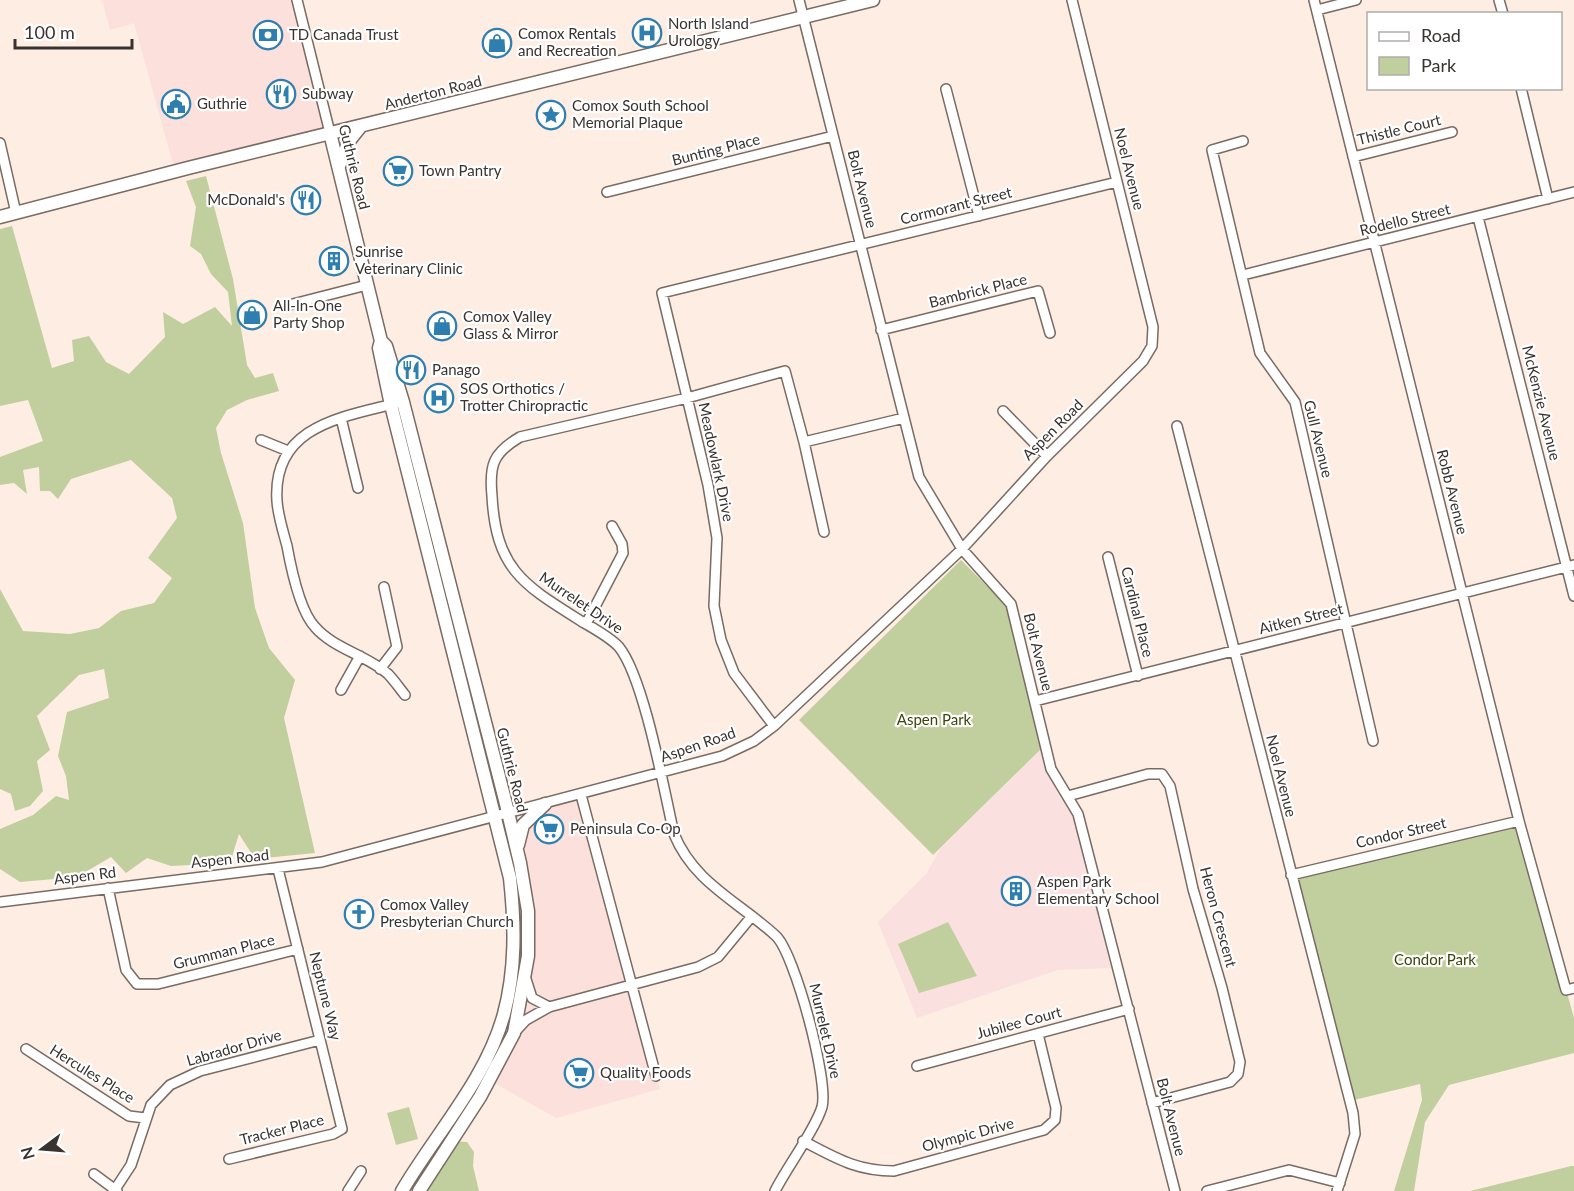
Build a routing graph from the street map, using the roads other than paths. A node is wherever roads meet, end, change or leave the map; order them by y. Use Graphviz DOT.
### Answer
graph roads {
  1 [pos="297,0"];
  2 [pos="799,0"];
  3 [pos="873,0"];
  4 [pos="1072,0"];
  5 [pos="1314,0"];
  6 [pos="1356,0"];
  7 [pos="1317,10"];
  8 [pos="803,17"];
  9 [pos="946,89"];
  10 [pos="1521,90"];
  11 [pos="361,126"];
  12 [pos="1452,132"];
  13 [pos="330,133"];
  14 [pos="833,136"];
  15 [pos="1243,141"];
  16 [pos="0,143"];
  17 [pos="1353,158"];
  18 [pos="338,167"];
  19 [pos="1117,182"];
  20 [pos="607,192"];
  21 [pos="1574,192"];
  22 [pos="1548,198"];
  23 [pos="16,213"];
  24 [pos="980,216"];
  25 [pos="0,217"];
  26 [pos="1478,217"];
  27 [pos="1375,243"];
  28 [pos="860,244"];
  29 [pos="1243,275"];
  30 [pos="367,285"];
  31 [pos="660,296"];
  32 [pos="285,306"];
  33 [pos="881,330"];
  34 [pos="1050,333"];
  35 [pos="1152,346"];
  36 [pos="687,398"];
  37 [pos="397,403"];
  38 [pos="1003,411"];
  39 [pos="341,418"];
  40 [pos="904,418"];
  41 [pos="1177,426"];
  42 [pos="261,440"];
  43 [pos="804,442"];
  44 [pos="288,451"];
  45 [pos="1047,456"];
  46 [pos="358,488"];
  47 [pos="612,526"];
  48 [pos="824,532"];
  49 [pos="962,549"];
  50 [pos="1108,557"];
  51 [pos="1570,566"];
  52 [pos="384,587"];
  53 [pos="1461,593"];
  54 [pos="1574,596"];
  55 [pos="1347,623"];
  56 [pos="586,624"];
  57 [pos="1233,651"];
  58 [pos="360,656"];
  59 [pos="380,669"];
  60 [pos="1138,676"];
  61 [pos="340,690"];
  62 [pos="405,695"];
  63 [pos="1035,701"];
  64 [pos="774,726"];
  65 [pos="1373,741"];
  66 [pos="660,774"];
  67 [pos="581,795"];
  68 [pos="1068,796"];
  69 [pos="544,804"];
  70 [pos="502,816"];
  71 [pos="1519,821"];
  72 [pos="517,852"];
  73 [pos="278,869"];
  74 [pos="1291,875"];
  75 [pos="173,880"];
  76 [pos="108,888"];
  77 [pos="0,902"];
  78 [pos="752,916"];
  79 [pos="298,949"];
  80 [pos="525,973"];
  81 [pos="632,985"];
  82 [pos="1570,989"];
  83 [pos="549,1007"];
  84 [pos="1129,1009"];
  85 [pos="514,1033"];
  86 [pos="1038,1034"];
  87 [pos="320,1040"];
  88 [pos="26,1049"];
  89 [pos="917,1066"];
  90 [pos="656,1076"];
  91 [pos="1152,1102"];
  92 [pos="145,1118"];
  93 [pos="342,1129"];
  94 [pos="803,1141"];
  95 [pos="229,1159"];
  96 [pos="362,1172"];
  97 [pos="94,1174"];
  98 [pos="1339,1187"];
  99 [pos="115,1190"];
  100 [pos="348,1191"];
  101 [pos="402,1191"];
  102 [pos="419,1191"];
  103 [pos="775,1191"];
  104 [pos="1175,1191"];
  105 [pos="1207,1191"];
  1 -- 13 [label="street, Guthrie Road"];
  2 -- 8 [label="street, Bolt Avenue"];
  3 -- 8 [label="main road, Anderton Road"];
  4 -- 19 [label="street, Noel Avenue"];
  5 -- 7 [label="street, Robb Avenue"];
  6 -- 7 [label="street"];
  7 -- 17 [label="street, Robb Avenue"];
  8 -- 11 [label="main road, Anderton Road"];
  8 -- 14 [label="street, Bolt Avenue"];
  9 -- 24 [label="street"];
  10 -- 22 [label="street"];
  11 -- 13 [label="main road, Anderton Road"];
  11 -- 18 [label="main road"];
  12 -- 17 [label="street, Thistle Court"];
  13 -- 18 [label="main road, Guthrie Road"];
  13 -- 23 [label="main road, Anderton Road"];
  14 -- 20 [label="street, Bunting Place"];
  14 -- 28 [label="street, Bolt Avenue"];
  15 -- 29 [label="street, Gull Avenue"];
  16 -- 23 [label="street"];
  17 -- 27 [label="street, Robb Avenue"];
  18 -- 30 [label="main road, Guthrie Road"];
  19 -- 24 [label="street, Cormorant Street"];
  19 -- 35 [label="street, Noel Avenue"];
  21 -- 22 [label="street, Rodello Street"];
  22 -- 26 [label="street, Rodello Street"];
  23 -- 25 [label="main road, Anderton Road"];
  24 -- 28 [label="street, Cormorant Street"];
  26 -- 27 [label="street, Rodello Street"];
  26 -- 51 [label="street, McKenzie Avenue"];
  27 -- 29 [label="street, Rodello Street"];
  27 -- 53 [label="street, Robb Avenue"];
  28 -- 31 [label="street, Cormorant Street"];
  28 -- 33 [label="street, Bolt Avenue"];
  29 -- 55 [label="street, Gull Avenue"];
  30 -- 32 [label="street"];
  30 -- 37 [label="main road, Guthrie Road"];
  31 -- 36 [label="street, Meadowlark Drive"];
  33 -- 34 [label="street, Bambrick Place"];
  33 -- 40 [label="street, Bolt Avenue"];
  35 -- 45 [label="street, Aspen Road"];
  36 -- 43 [label="street, Murrelet Drive"];
  36 -- 56 [label="street, Murrelet Drive"];
  36 -- 64 [label="street, Meadowlark Drive"];
  37 -- 39 [label="street"];
  37 -- 70 [label="main road, Guthrie Road"];
  38 -- 45 [label="street"];
  39 -- 44 [label="street"];
  39 -- 46 [label="street"];
  40 -- 43 [label="street"];
  40 -- 49 [label="street, Bolt Avenue"];
  41 -- 57 [label="street, Noel Avenue"];
  42 -- 44 [label="street"];
  43 -- 48 [label="street"];
  44 -- 58 [label="street"];
  45 -- 49 [label="street, Aspen Road"];
  47 -- 56 [label="street"];
  49 -- 63 [label="street, Bolt Avenue"];
  49 -- 64 [label="street, Aspen Road"];
  50 -- 60 [label="street, Cardinal Place"];
  51 -- 53 [label="street, Aitken Street"];
  51 -- 54 [label="street, McKenzie Avenue"];
  52 -- 59 [label="street"];
  53 -- 55 [label="street, Aitken Street"];
  53 -- 71 [label="street, Robb Avenue"];
  55 -- 57 [label="street, Aitken Street"];
  55 -- 65 [label="street, Gull Avenue"];
  56 -- 66 [label="street, Murrelet Drive"];
  57 -- 60 [label="street, Aitken Street"];
  57 -- 74 [label="street, Noel Avenue"];
  58 -- 59 [label="street"];
  58 -- 61 [label="street"];
  59 -- 62 [label="street"];
  60 -- 63 [label="street, Aitken Street"];
  63 -- 68 [label="street, Bolt Avenue"];
  64 -- 66 [label="street, Aspen Road"];
  66 -- 67 [label="street, Aspen Road"];
  66 -- 78 [label="street, Murrelet Drive"];
  67 -- 69 [label="street, Aspen Road"];
  67 -- 81 [label="street"];
  68 -- 84 [label="street, Bolt Avenue"];
  68 -- 91 [label="street, Heron Crescent"];
  69 -- 70 [label="street, Aspen Road"];
  69 -- 72 [label="main road"];
  70 -- 72 [label="main road, Guthrie Road"];
  70 -- 73 [label="street, Aspen Road"];
  70 -- 101 [label="main road, Guthrie Road"];
  71 -- 74 [label="street, Condor Street"];
  71 -- 82 [label="street, Robb Avenue"];
  72 -- 80 [label="main road, Guthrie Road"];
  73 -- 75 [label="street, Aspen Road"];
  73 -- 79 [label="street, Neptune Way"];
  74 -- 98 [label="street, Noel Avenue"];
  75 -- 76 [label="street, Aspen Rd"];
  76 -- 77 [label="street, Aspen Rd"];
  76 -- 79 [label="street, Grumman Place"];
  78 -- 81 [label="street"];
  78 -- 94 [label="street, Murrelet Drive"];
  79 -- 87 [label="street, Neptune Way"];
  80 -- 83 [label="street"];
  80 -- 85 [label="main road, Guthrie Road"];
  81 -- 83 [label="street"];
  81 -- 90 [label="street"];
  83 -- 85 [label="street"];
  84 -- 86 [label="street, Jubilee Court"];
  84 -- 91 [label="street, Bolt Avenue"];
  85 -- 102 [label="main road, Guthrie Road"];
  86 -- 89 [label="street, Jubilee Court"];
  86 -- 94 [label="street, Olympic Drive"];
  87 -- 92 [label="street, Labrador Drive"];
  87 -- 93 [label="street, Neptune Way"];
  88 -- 92 [label="street, Hercules Place"];
  91 -- 104 [label="street, Bolt Avenue"];
  92 -- 99 [label="street, Labrador Drive"];
  93 -- 95 [label="street, Tracker Place"];
  94 -- 103 [label="street, Murrelet Drive"];
  96 -- 100 [label="street"];
  97 -- 99 [label="street"];
  98 -- 105 [label="street"];
}
